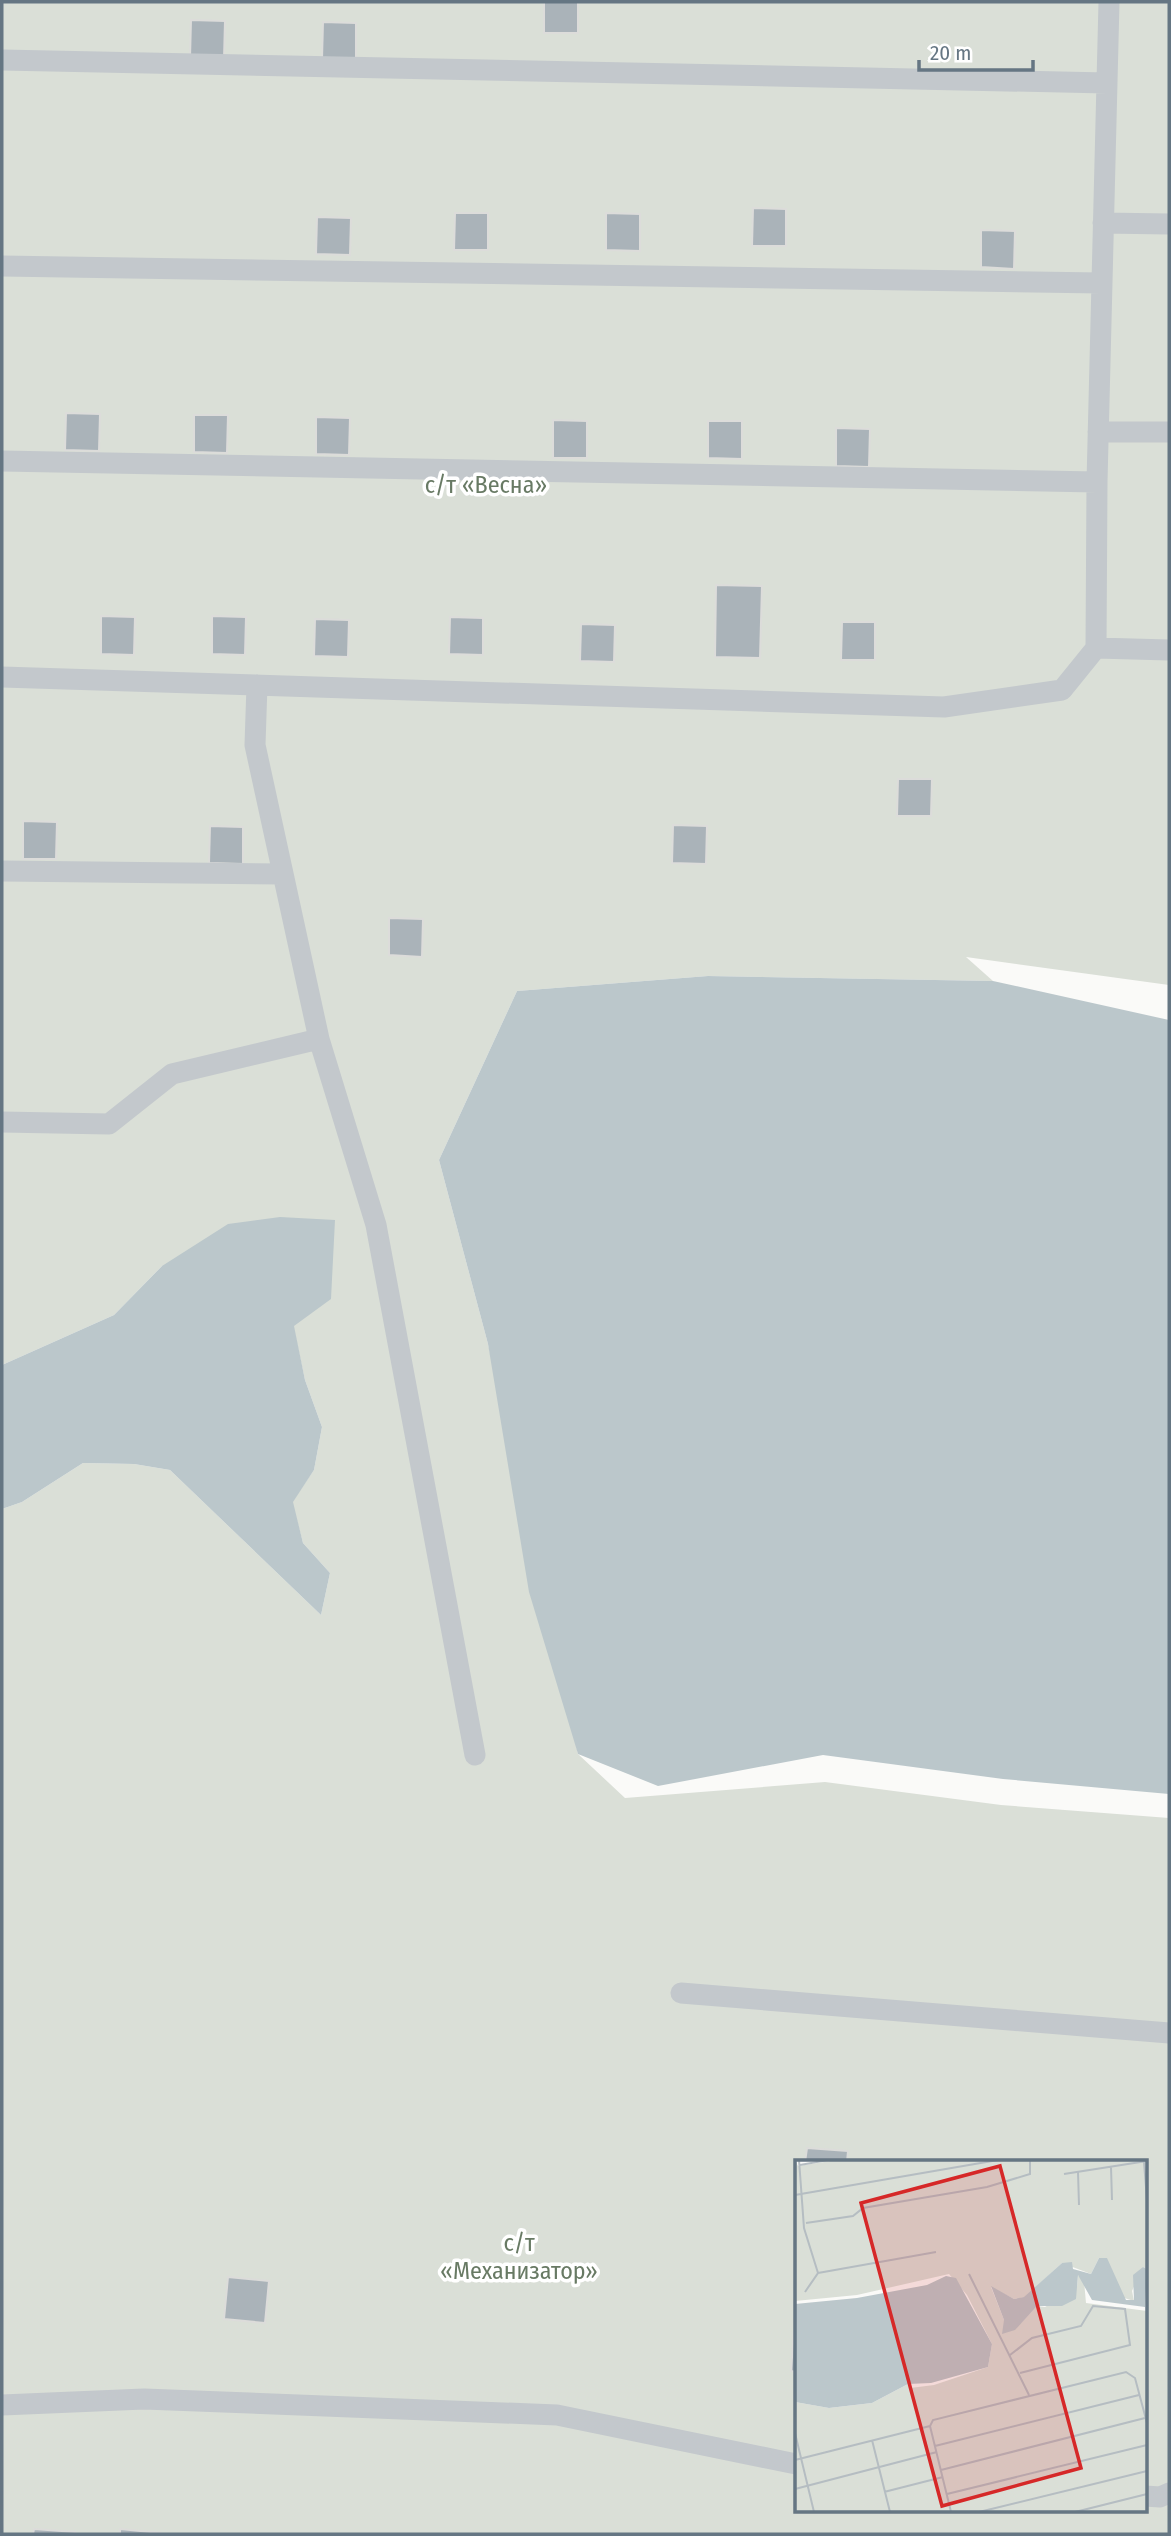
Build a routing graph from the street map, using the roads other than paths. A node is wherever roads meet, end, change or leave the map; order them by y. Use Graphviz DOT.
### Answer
graph roads {
  1 [pos="1109,2"];
  2 [pos="2,60"];
  3 [pos="1107,83"];
  4 [pos="1103,223"];
  5 [pos="1169,224"];
  6 [pos="2,266"];
  7 [pos="1101,283"];
  8 [pos="1098,432"];
  9 [pos="1169,432"];
  10 [pos="2,461"];
  11 [pos="1097,482"];
  12 [pos="1096,649"];
  13 [pos="1169,650"];
  14 [pos="2,677"];
  15 [pos="257,685"];
  16 [pos="2,871"];
  17 [pos="283,874"];
  18 [pos="319,1039"];
  19 [pos="2,1122"];
  20 [pos="475,1755"];
  21 [pos="681,1993"];
  22 [pos="1169,2033"];
  23 [pos="2,2405"];
  24 [pos="795,2463"];
  25 [pos="1169,2493"];
  26 [pos="1146,2496"];
  1 -- 3 [label="lane"];
  2 -- 3 [label="lane"];
  3 -- 4 [label="lane"];
  4 -- 5 [label="lane"];
  4 -- 7 [label="lane"];
  6 -- 7 [label="lane"];
  7 -- 8 [label="lane"];
  8 -- 9 [label="lane"];
  8 -- 11 [label="lane"];
  10 -- 11 [label="lane"];
  11 -- 12 [label="lane"];
  12 -- 13 [label="lane"];
  12 -- 15 [label="lane"];
  14 -- 15 [label="lane"];
  15 -- 17 [label="lane"];
  16 -- 17 [label="lane"];
  17 -- 18 [label="lane"];
  18 -- 19 [label="lane"];
  18 -- 20 [label="lane"];
  21 -- 22 [label="lane"];
  23 -- 24 [label="lane"];
  25 -- 26 [label="lane"];
}
